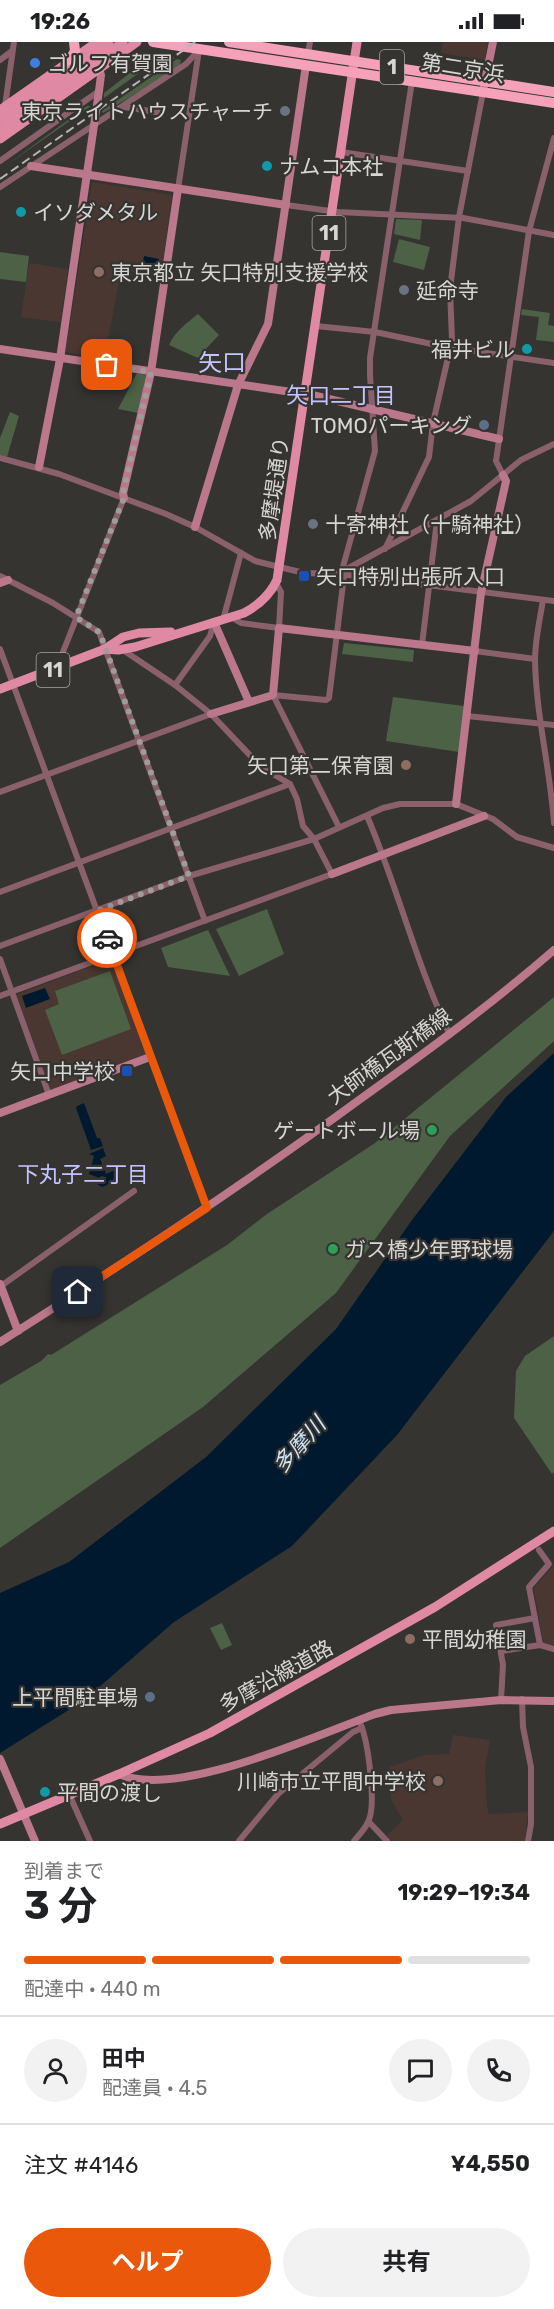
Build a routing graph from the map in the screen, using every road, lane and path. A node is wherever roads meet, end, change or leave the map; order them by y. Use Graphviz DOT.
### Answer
graph roads {
  1 [pos="14,42"];
  2 [pos="74,42"];
  3 [pos="96,42"];
  4 [pos="109,42"];
  5 [pos="123,42"];
  6 [pos="137,42"];
  7 [pos="153,42"];
  8 [pos="230,42"];
  9 [pos="310,42"];
  10 [pos="357,42"];
  11 [pos="493,42"];
  12 [pos="199,49"];
  13 [pos="12,50"];
  14 [pos="86,50"];
  15 [pos="0,60"];
  16 [pos="307,60"];
  17 [pos="69,61"];
  18 [pos="354,67"];
  19 [pos="99,68"];
  20 [pos="412,80"];
  21 [pos="61,81"];
  22 [pos="484,86"];
  23 [pos="99,91"];
  24 [pos="554,92"];
  25 [pos="554,103"];
  26 [pos="124,106"];
  27 [pos="2,108"];
  28 [pos="162,113"];
  29 [pos="0,119"];
  30 [pos="95,125"];
  31 [pos="0,129"];
  32 [pos="554,138"];
  33 [pos="0,139"];
  34 [pos="341,152"];
  35 [pos="0,161"];
  36 [pos="400,161"];
  37 [pos="30,166"];
  38 [pos="468,171"];
  39 [pos="87,175"];
  40 [pos="0,188"];
  41 [pos="178,189"];
  42 [pos="286,205"];
  43 [pos="332,212"];
  44 [pos="392,214"];
  45 [pos="459,218"];
  46 [pos="530,231"];
  47 [pos="554,235"];
  48 [pos="316,326"];
  49 [pos="375,332"];
  50 [pos="451,348"];
  51 [pos="0,349"];
  52 [pos="511,357"];
  53 [pos="60,359"];
  54 [pos="554,363"];
  55 [pos="151,372"];
  56 [pos="238,384"];
  57 [pos="306,394"];
  58 [pos="372,409"];
  59 [pos="433,423"];
  60 [pos="500,439"];
  61 [pos="554,444"];
  62 [pos="0,458"];
  63 [pos="39,467"];
  64 [pos="503,475"];
  65 [pos="124,498"];
  66 [pos="437,520"];
  67 [pos="195,527"];
  68 [pos="384,550"];
  69 [pos="241,553"];
  70 [pos="281,567"];
  71 [pos="343,575"];
  72 [pos="3,580"];
  73 [pos="276,584"];
  74 [pos="429,586"];
  75 [pos="481,593"];
  76 [pos="543,600"];
  77 [pos="554,601"];
  78 [pos="76,617"];
  79 [pos="222,620"];
  80 [pos="279,628"];
  81 [pos="182,632"];
  82 [pos="337,635"];
  83 [pos="422,645"];
  84 [pos="0,649"];
  85 [pos="105,649"];
  86 [pos="123,650"];
  87 [pos="475,651"];
  88 [pos="535,659"];
  89 [pos="56,668"];
  90 [pos="13,684"];
  91 [pos="176,685"];
  92 [pos="0,689"];
  93 [pos="273,695"];
  94 [pos="249,702"];
  95 [pos="212,714"];
  96 [pos="467,716"];
  97 [pos="540,724"];
  98 [pos="554,725"];
  99 [pos="138,741"];
  100 [pos="47,775"];
  101 [pos="290,784"];
  102 [pos="0,792"];
  103 [pos="456,804"];
  104 [pos="366,816"];
  105 [pos="484,816"];
  106 [pos="554,823"];
  107 [pos="339,826"];
  108 [pos="172,828"];
  109 [pos="314,839"];
  110 [pos="554,848"];
  111 [pos="384,856"];
  112 [pos="79,862"];
  113 [pos="332,874"];
  114 [pos="189,876"];
  115 [pos="0,892"];
  116 [pos="97,911"];
  117 [pos="205,921"];
  118 [pos="0,946"];
  119 [pos="554,950"];
  120 [pos="113,954"];
  121 [pos="0,959"];
  122 [pos="11,992"];
  123 [pos="0,996"];
  124 [pos="450,1035"];
  125 [pos="150,1057"];
  126 [pos="50,1095"];
  127 [pos="0,1113"];
  128 [pos="134,1191"];
  129 [pos="207,1208"];
  130 [pos="0,1285"];
  131 [pos="18,1331"];
  132 [pos="0,1342"];
  133 [pos="554,1531"];
  134 [pos="539,1550"];
  135 [pos="535,1618"];
  136 [pos="540,1645"];
  137 [pos="554,1650"];
  138 [pos="502,1651"];
  139 [pos="522,1699"];
  140 [pos="501,1700"];
  141 [pos="554,1701"];
  142 [pos="360,1724"];
  143 [pos="0,1760"];
  144 [pos="119,1774"];
  145 [pos="69,1794"];
  146 [pos="24,1814"];
  147 [pos="369,1822"];
  148 [pos="0,1824"];
  149 [pos="35,1841"];
  150 [pos="90,1841"];
  151 [pos="239,1841"];
  152 [pos="354,1841"];
  153 [pos="387,1841"];
  154 [pos="528,1841"];
  1 -- 13 [label="street"];
  2 -- 17 [label="highway"];
  3 -- 14 [label="main road"];
  4 -- 21 [label="main road, bridge"];
  5 -- 21 [label="main road, bridge"];
  6 -- 19 [label="main road"];
  7 -- 12 [label="highway, 第二京浜 / 1"];
  8 -- 16 [label="highway, 第二京浜 / 1"];
  9 -- 16 [label="street"];
  10 -- 18 [label="main road, 多摩堤通り / 11"];
  11 -- 22 [label="street"];
  12 -- 16 [label="highway, 第二京浜 / 1"];
  12 -- 26 [label="street"];
  12 -- 41 [label="street"];
  13 -- 15 [label="street"];
  13 -- 27 [label="street"];
  14 -- 17 [label="main road"];
  14 -- 19 [label="street"];
  16 -- 18 [label="highway, 第二京浜 / 1"];
  16 -- 42 [label="street"];
  17 -- 27 [label="main road"];
  18 -- 20 [label="highway, 第二京浜 / 1"];
  18 -- 22 [label="highway, 第二京浜 / 1"];
  18 -- 34 [label="main road, 多摩堤通り / 11"];
  19 -- 23 [label="street"];
  19 -- 33 [label="main road"];
  20 -- 22 [label="highway, 第二京浜 / 1"];
  20 -- 36 [label="street"];
  21 -- 29 [label="main road"];
  21 -- 31 [label="main road"];
  22 -- 24 [label="highway, 第二京浜 / 1"];
  22 -- 25 [label="highway, 第二京浜 / 1"];
  22 -- 38 [label="street"];
  23 -- 30 [label="street"];
  23 -- 35 [label="street"];
  26 -- 28 [label="street"];
  26 -- 30 [label="street"];
  30 -- 37 [label="street"];
  30 -- 39 [label="street"];
  32 -- 46 [label="street"];
  34 -- 36 [label="street"];
  34 -- 43 [label="main road, 多摩堤通り / 11"];
  36 -- 38 [label="street"];
  36 -- 44 [label="street"];
  37 -- 39 [label="street"];
  37 -- 40 [label="street"];
  38 -- 45 [label="street"];
  39 -- 41 [label="street"];
  39 -- 53 [label="street"];
  41 -- 42 [label="street"];
  41 -- 55 [label="street"];
  42 -- 43 [label="street"];
  42 -- 56 [label="street"];
  43 -- 44 [label="street"];
  43 -- 48 [label="main road, 多摩堤通り / 11"];
  44 -- 45 [label="street"];
  44 -- 49 [label="street"];
  45 -- 46 [label="street"];
  45 -- 50 [label="street"];
  46 -- 47 [label="street"];
  46 -- 52 [label="street"];
  48 -- 49 [label="street"];
  48 -- 57 [label="main road, 多摩堤通り / 11"];
  49 -- 50 [label="street"];
  49 -- 58 [label="street"];
  50 -- 52 [label="street"];
  50 -- 59 [label="street"];
  51 -- 53 [label="street"];
  52 -- 54 [label="street"];
  52 -- 60 [label="street"];
  53 -- 55 [label="street"];
  53 -- 63 [label="street"];
  55 -- 56 [label="street"];
  55 -- 65 [label="street"];
  56 -- 57 [label="street"];
  56 -- 67 [label="street"];
  57 -- 58 [label="street"];
  57 -- 70 [label="main road, 多摩堤通り / 11"];
  58 -- 59 [label="street"];
  58 -- 71 [label="street"];
  59 -- 60 [label="street"];
  59 -- 68 [label="street"];
  60 -- 64 [label="street"];
  61 -- 64 [label="street"];
  62 -- 63 [label="street"];
  63 -- 65 [label="street"];
  64 -- 66 [label="street"];
  64 -- 75 [label="street"];
  65 -- 67 [label="street"];
  65 -- 78 [label="street"];
  66 -- 68 [label="street"];
  66 -- 74 [label="street"];
  67 -- 69 [label="street"];
  68 -- 71 [label="street"];
  69 -- 70 [label="street"];
  69 -- 79 [label="street"];
  70 -- 71 [label="street"];
  70 -- 73 [label="main road, 多摩堤通り / 11"];
  71 -- 74 [label="street"];
  71 -- 82 [label="street"];
  72 -- 78 [label="street"];
  73 -- 79 [label="main road, 多摩堤通り / 11"];
  73 -- 80 [label="street"];
  74 -- 75 [label="street"];
  74 -- 83 [label="street"];
  75 -- 76 [label="street"];
  75 -- 87 [label="street"];
  76 -- 77 [label="street"];
  76 -- 88 [label="street"];
  78 -- 85 [label="street"];
  78 -- 89 [label="street"];
  79 -- 80 [label="street"];
  79 -- 81 [label="main road, 多摩堤通り / 11"];
  79 -- 91 [label="street"];
  79 -- 94 [label="street"];
  80 -- 82 [label="street"];
  80 -- 93 [label="street"];
  81 -- 85 [label="main road, 多摩堤通り / 11"];
  81 -- 86 [label="main road, 多摩堤通り / 11"];
  82 -- 83 [label="street"];
  82 -- 93 [label="street"];
  83 -- 87 [label="street"];
  84 -- 90 [label="street"];
  85 -- 86 [label="main road, 多摩堤通り / 11"];
  85 -- 89 [label="main road, 多摩堤通り / 11"];
  85 -- 99 [label="street"];
  86 -- 91 [label="street"];
  87 -- 88 [label="street"];
  87 -- 96 [label="street"];
  88 -- 97 [label="street"];
  89 -- 90 [label="main road, 多摩堤通り / 11"];
  90 -- 92 [label="main road, 多摩堤通り / 11"];
  90 -- 100 [label="street"];
  91 -- 95 [label="street"];
  93 -- 94 [label="street"];
  93 -- 107 [label="street"];
  94 -- 95 [label="street"];
  95 -- 99 [label="street"];
  95 -- 101 [label="street"];
  96 -- 97 [label="street"];
  96 -- 103 [label="street"];
  97 -- 98 [label="street"];
  97 -- 106 [label="street"];
  99 -- 100 [label="street"];
  99 -- 108 [label="street"];
  100 -- 102 [label="street"];
  100 -- 112 [label="street"];
  101 -- 108 [label="street"];
  101 -- 109 [label="street"];
  103 -- 104 [label="street"];
  103 -- 105 [label="street"];
  104 -- 107 [label="street"];
  104 -- 111 [label="street"];
  105 -- 110 [label="street"];
  105 -- 111 [label="street"];
  107 -- 109 [label="street"];
  108 -- 112 [label="street"];
  108 -- 114 [label="street"];
  109 -- 113 [label="street"];
  109 -- 114 [label="street"];
  111 -- 113 [label="street"];
  111 -- 124 [label="street"];
  112 -- 115 [label="street"];
  112 -- 116 [label="street"];
  113 -- 117 [label="street"];
  114 -- 116 [label="street"];
  114 -- 117 [label="street"];
  116 -- 118 [label="street"];
  116 -- 120 [label="street"];
  117 -- 120 [label="street"];
  119 -- 124 [label="street, 大師橋瓦斯橋線"];
  120 -- 122 [label="street"];
  120 -- 125 [label="street"];
  121 -- 122 [label="street"];
  122 -- 123 [label="street"];
  122 -- 126 [label="street"];
  124 -- 129 [label="street, 大師橋瓦斯橋線"];
  125 -- 126 [label="street"];
  125 -- 129 [label="street"];
  126 -- 127 [label="street"];
  128 -- 130 [label="street"];
  129 -- 131 [label="street, 大師橋瓦斯橋線"];
  130 -- 131 [label="street"];
  131 -- 132 [label="street, 大師橋瓦斯橋線"];
  133 -- 144 [label="main road, 多摩沿線道路"];
  134 -- 135 [label="street"];
  135 -- 136 [label="street"];
  135 -- 138 [label="street"];
  136 -- 137 [label="street"];
  136 -- 138 [label="street"];
  138 -- 140 [label="street"];
  139 -- 140 [label="street"];
  139 -- 141 [label="street"];
  139 -- 154 [label="street"];
  140 -- 142 [label="street"];
  142 -- 144 [label="street"];
  142 -- 147 [label="street"];
  142 -- 151 [label="street"];
  143 -- 146 [label="street"];
  144 -- 145 [label="main road, 多摩沿線道路"];
  145 -- 146 [label="main road, 多摩沿線道路"];
  145 -- 150 [label="street"];
  146 -- 148 [label="main road, 多摩沿線道路"];
  146 -- 149 [label="street"];
  147 -- 152 [label="street"];
  147 -- 153 [label="street"];
}
